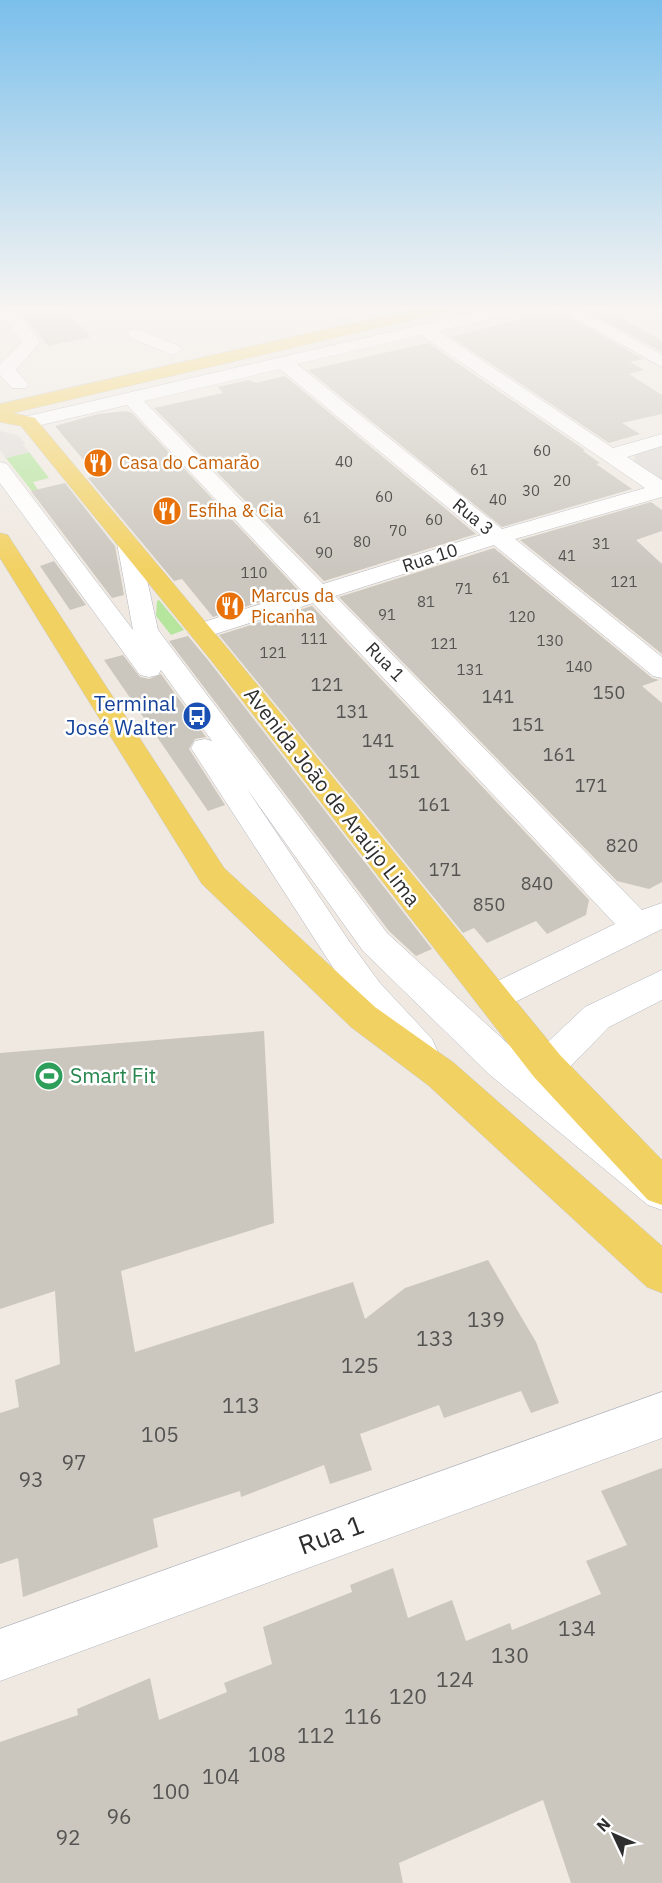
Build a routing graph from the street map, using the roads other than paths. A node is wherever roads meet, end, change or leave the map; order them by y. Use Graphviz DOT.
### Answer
graph roads {
  1 [pos="65,395"];
  2 [pos="145,395"];
  3 [pos="323,395"];
  4 [pos="522,395"];
  5 [pos="131,398"];
  6 [pos="0,410"];
  7 [pos="0,416"];
  8 [pos="28,422"];
  9 [pos="662,440"];
  10 [pos="612,455"];
  11 [pos="0,468"];
  12 [pos="662,490"];
  13 [pos="497,537"];
  14 [pos="0,540"];
  15 [pos="128,543"];
  16 [pos="320,594"];
  17 [pos="200,631"];
  18 [pos="662,670"];
  19 [pos="650,921"];
  20 [pos="662,984"];
  21 [pos="493,999"];
  22 [pos="547,1066"];
  23 [pos="441,1074"];
  24 [pos="662,1187"];
  25 [pos="662,1192"];
  26 [pos="662,1273"];
  27 [pos="662,1415"];
  28 [pos="0,1655"];
  1 -- 6 [label="main road"];
  2 -- 5 [label="street"];
  3 -- 13 [label="street, Rua 3"];
  4 -- 10 [label="street"];
  5 -- 8 [label="street"];
  5 -- 16 [label="street, Rua 1"];
  7 -- 8 [label="main road"];
  8 -- 15 [label="main road, Avenida João de Araújo Lima"];
  9 -- 10 [label="street"];
  10 -- 12 [label="street"];
  11 -- 23 [label="street"];
  12 -- 13 [label="street, Rua 10"];
  13 -- 16 [label="street, Rua 10"];
  13 -- 18 [label="street, Rua 3"];
  14 -- 23 [label="main road"];
  15 -- 17 [label="main road, Avenida João de Araújo Lima"];
  15 -- 25 [label="street"];
  16 -- 17 [label="street, Rua 10"];
  16 -- 19 [label="street, Rua 1"];
  17 -- 21 [label="main road, Avenida João de Araújo Lima"];
  19 -- 21 [label="street"];
  20 -- 22 [label="street"];
  21 -- 22 [label="main road, Avenida João de Araújo Lima"];
  22 -- 24 [label="main road, Avenida João de Araújo Lima"];
  23 -- 26 [label="main road"];
  27 -- 28 [label="street, Rua 1"];
}
